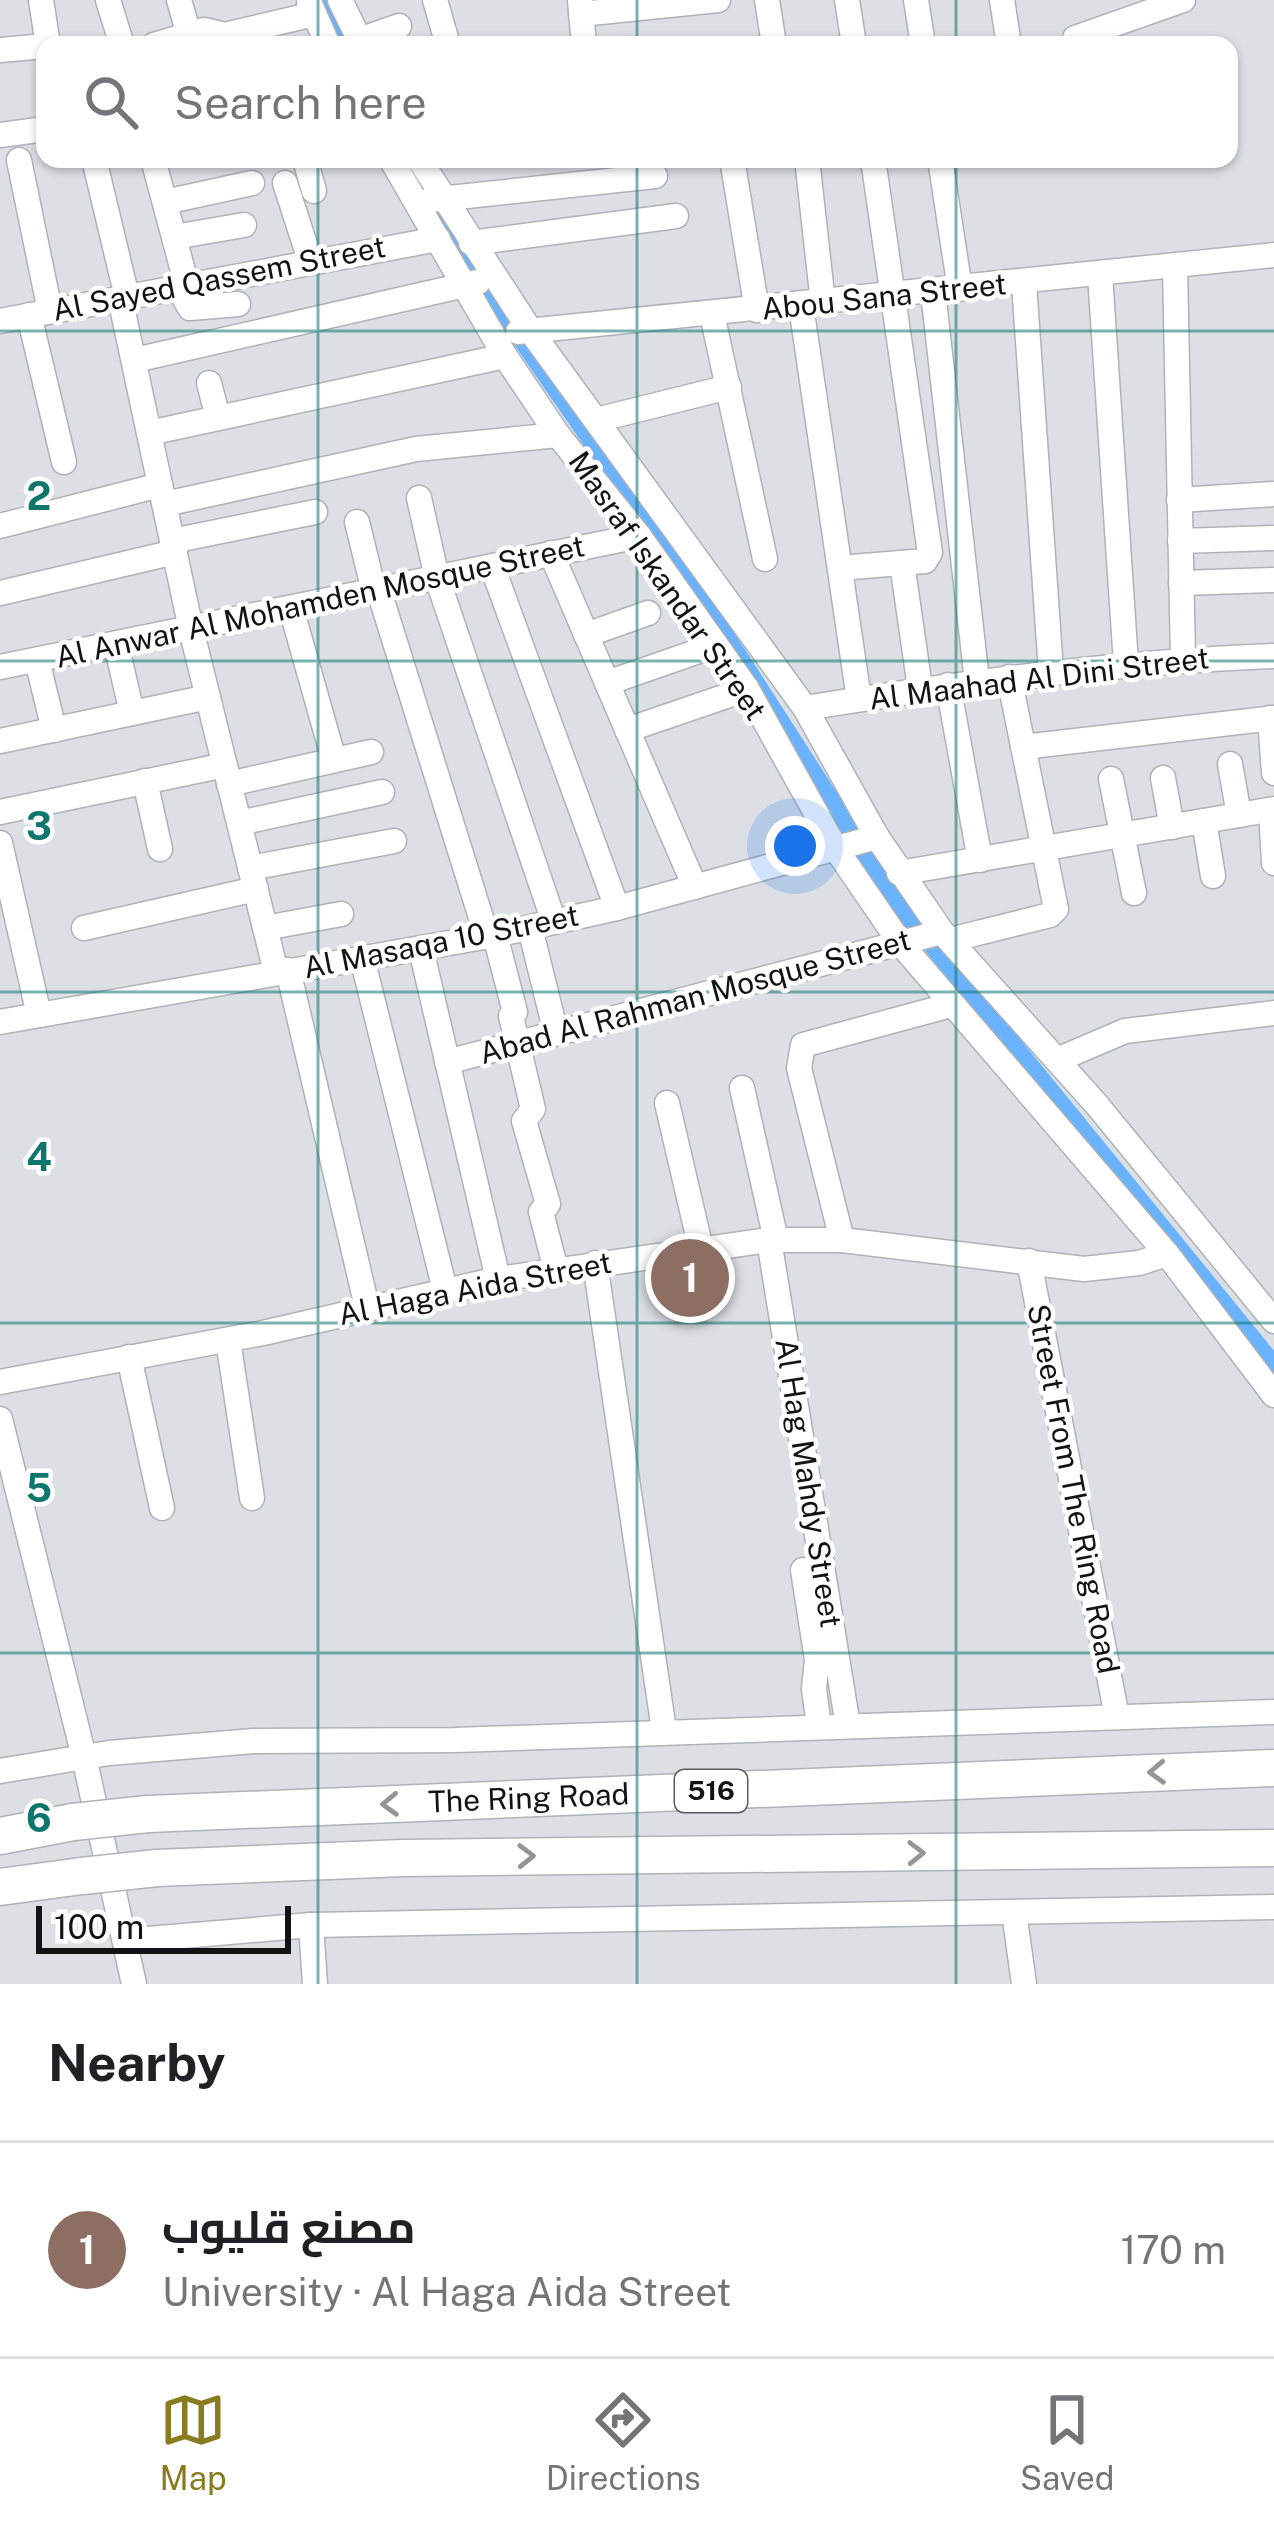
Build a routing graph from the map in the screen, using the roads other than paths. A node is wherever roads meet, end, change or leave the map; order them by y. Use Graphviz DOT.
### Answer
graph roads {
  1 [pos="41,0"];
  2 [pos="108,0"];
  3 [pos="179,0"];
  4 [pos="340,0"];
  5 [pos="435,0"];
  6 [pos="718,0"];
  7 [pos="767,0"];
  8 [pos="847,0"];
  9 [pos="916,0"];
  10 [pos="1002,0"];
  11 [pos="1183,0"];
  12 [pos="311,7"];
  13 [pos="581,7"];
  14 [pos="399,26"];
  15 [pos="189,35"];
  16 [pos="45,36"];
  17 [pos="119,36"];
  18 [pos="186,36"];
  19 [pos="324,36"];
  20 [pos="357,36"];
  21 [pos="375,36"];
  22 [pos="445,36"];
  23 [pos="773,36"];
  24 [pos="853,36"];
  25 [pos="922,36"];
  26 [pos="1008,36"];
  27 [pos="1081,36"];
  28 [pos="36,46"];
  29 [pos="0,50"];
  30 [pos="36,130"];
  31 [pos="0,135"];
  32 [pos="19,160"];
  33 [pos="96,168"];
  34 [pos="156,168"];
  35 [pos="308,168"];
  36 [pos="399,168"];
  37 [pos="421,168"];
  38 [pos="733,168"];
  39 [pos="807,168"];
  40 [pos="874,168"];
  41 [pos="941,168"];
  42 [pos="255,170"];
  43 [pos="655,176"];
  44 [pos="284,183"];
  45 [pos="314,191"];
  46 [pos="429,200"];
  47 [pos="165,202"];
  48 [pos="676,216"];
  49 [pos="244,225"];
  50 [pos="174,236"];
  51 [pos="438,239"];
  52 [pos="471,243"];
  53 [pos="1274,255"];
  54 [pos="311,262"];
  55 [pos="1175,268"];
  56 [pos="1100,275"];
  57 [pos="495,277"];
  58 [pos="1024,283"];
  59 [pos="466,285"];
  60 [pos="183,287"];
  61 [pos="960,290"];
  62 [pos="934,292"];
  63 [pos="894,296"];
  64 [pos="124,297"];
  65 [pos="238,304"];
  66 [pos="812,304"];
  67 [pos="757,310"];
  68 [pos="40,313"];
  69 [pos="712,314"];
  70 [pos="0,321"];
  71 [pos="530,330"];
  72 [pos="500,346"];
  73 [pos="135,360"];
  74 [pos="209,382"];
  75 [pos="728,387"];
  76 [pos="218,418"];
  77 [pos="596,420"];
  78 [pos="149,433"];
  79 [pos="558,435"];
  80 [pos="64,461"];
  81 [pos="163,494"];
  82 [pos="1274,494"];
  83 [pos="419,498"];
  84 [pos="1179,500"];
  85 [pos="315,512"];
  86 [pos="357,522"];
  87 [pos="0,526"];
  88 [pos="639,536"];
  89 [pos="1274,538"];
  90 [pos="1180,541"];
  91 [pos="173,547"];
  92 [pos="551,553"];
  93 [pos="765,559"];
  94 [pos="902,563"];
  95 [pos="492,566"];
  96 [pos="840,568"];
  97 [pos="436,578"];
  98 [pos="1274,580"];
  99 [pos="1181,583"];
  100 [pos="377,591"];
  101 [pos="0,593"];
  102 [pos="291,608"];
  103 [pos="648,613"];
  104 [pos="191,629"];
  105 [pos="586,635"];
  106 [pos="116,644"];
  107 [pos="716,645"];
  108 [pos="1274,656"];
  109 [pos="1183,659"];
  110 [pos="37,660"];
  111 [pos="1126,664"];
  112 [pos="0,667"];
  113 [pos="1051,671"];
  114 [pos="1009,676"];
  115 [pos="977,681"];
  116 [pos="607,683"];
  117 [pos="947,685"];
  118 [pos="920,688"];
  119 [pos="746,689"];
  120 [pos="208,697"];
  121 [pos="859,699"];
  122 [pos="805,708"];
  123 [pos="132,713"];
  124 [pos="1272,718"];
  125 [pos="54,730"];
  126 [pos="627,730"];
  127 [pos="0,741"];
  128 [pos="1023,747"];
  129 [pos="371,752"];
  130 [pos="334,760"];
  131 [pos="1230,764"];
  132 [pos="1274,773"];
  133 [pos="227,774"];
  134 [pos="1163,778"];
  135 [pos="1111,779"];
  136 [pos="145,782"];
  137 [pos="382,792"];
  138 [pos="1272,810"];
  139 [pos="0,812"];
  140 [pos="1239,815"];
  141 [pos="1204,821"];
  142 [pos="239,823"];
  143 [pos="1172,827"];
  144 [pos="1121,836"];
  145 [pos="878,838"];
  146 [pos="394,841"];
  147 [pos="160,849"];
  148 [pos="836,849"];
  149 [pos="1045,849"];
  150 [pos="2,860"];
  151 [pos="980,860"];
  152 [pos="1274,863"];
  153 [pos="899,873"];
  154 [pos="1213,876"];
  155 [pos="253,879"];
  156 [pos="695,887"];
  157 [pos="1134,893"];
  158 [pos="617,908"];
  159 [pos="341,914"];
  160 [pos="542,925"];
  161 [pos="84,928"];
  162 [pos="265,928"];
  163 [pos="491,936"];
  164 [pos="946,936"];
  165 [pos="901,944"];
  166 [pos="421,949"];
  167 [pos="362,958"];
  168 [pos="282,971"];
  169 [pos="951,1005"];
  170 [pos="1274,1013"];
  171 [pos="39,1015"];
  172 [pos="0,1022"];
  173 [pos="556,1033"];
  174 [pos="518,1043"];
  175 [pos="1057,1060"];
  176 [pos="447,1062"];
  177 [pos="742,1088"];
  178 [pos="667,1103"];
  179 [pos="773,1240"];
  180 [pos="842,1240"];
  181 [pos="701,1249"];
  182 [pos="1167,1254"];
  183 [pos="1029,1261"];
  184 [pos="595,1263"];
  185 [pos="556,1270"];
  186 [pos="498,1279"];
  187 [pos="445,1290"];
  188 [pos="367,1306"];
  189 [pos="1274,1322"];
  190 [pos="228,1340"];
  191 [pos="129,1358"];
  192 [pos="0,1382"];
  193 [pos="1274,1396"];
  194 [pos="0,1419"];
  195 [pos="252,1498"];
  196 [pos="162,1508"];
  197 [pos="802,1570"];
  198 [pos="1274,1712"];
  199 [pos="1117,1717"];
  200 [pos="819,1726"];
  201 [pos="848,1726"];
  202 [pos="664,1730"];
  203 [pos="83,1757"];
  204 [pos="1274,1768"];
  205 [pos="0,1771"];
  206 [pos="0,1836"];
  207 [pos="1274,1848"];
  208 [pos="1232,1850"];
  209 [pos="1274,1865"];
  210 [pos="0,1887"];
  211 [pos="1274,1907"];
  212 [pos="1014,1912"];
  213 [pos="311,1925"];
  214 [pos="125,1940"];
  215 [pos="134,1984"];
  216 [pos="314,1984"];
  217 [pos="1024,1984"];
  1 -- 16 [label="street"];
  2 -- 17 [label="street"];
  3 -- 15 [label="street"];
  4 -- 20 [label="street"];
  5 -- 22 [label="street"];
  6 -- 13 [label="street"];
  7 -- 23 [label="street"];
  8 -- 24 [label="street"];
  9 -- 25 [label="street"];
  10 -- 26 [label="street"];
  11 -- 27 [label="street"];
  12 -- 15 [label="street"];
  12 -- 19 [label="street"];
  14 -- 21 [label="street"];
  15 -- 18 [label="street"];
  28 -- 29 [label="street"];
  30 -- 31 [label="street"];
  32 -- 68 [label="street"];
  33 -- 64 [label="street"];
  34 -- 47 [label="street"];
  35 -- 45 [label="street"];
  36 -- 46 [label="street, Masraf Iskandar Street"];
  37 -- 46 [label="street, Masraf Iskandar Street"];
  38 -- 67 [label="street"];
  39 -- 66 [label="street"];
  40 -- 63 [label="street"];
  41 -- 61 [label="street"];
  42 -- 47 [label="street"];
  43 -- 46 [label="street"];
  44 -- 54 [label="street"];
  46 -- 51 [label="street, Masraf Iskandar Street"];
  46 -- 52 [label="street, Masraf Iskandar Street"];
  47 -- 50 [label="street"];
  48 -- 52 [label="street"];
  49 -- 50 [label="street"];
  50 -- 60 [label="street"];
  51 -- 54 [label="street, Al Sayed Qassem Street"];
  51 -- 59 [label="street, Masraf Iskandar Street"];
  52 -- 57 [label="street, Masraf Iskandar Street"];
  53 -- 55 [label="street, Abou Sana Street"];
  54 -- 60 [label="street, Al Sayed Qassem Street"];
  55 -- 56 [label="street, Abou Sana Street"];
  55 -- 84 [label="street"];
  56 -- 58 [label="street, Abou Sana Street"];
  56 -- 111 [label="street"];
  57 -- 59 [label="street"];
  57 -- 71 [label="street, Masraf Iskandar Street"];
  58 -- 61 [label="street, Abou Sana Street"];
  58 -- 113 [label="street"];
  59 -- 72 [label="street, Masraf Iskandar Street"];
  59 -- 73 [label="street"];
  60 -- 64 [label="street, Al Sayed Qassem Street"];
  60 -- 65 [label="street"];
  61 -- 62 [label="street, Abou Sana Street"];
  62 -- 63 [label="street, Abou Sana Street"];
  62 -- 115 [label="street"];
  63 -- 66 [label="street, Abou Sana Street"];
  63 -- 94 [label="street"];
  64 -- 68 [label="street, Al Sayed Qassem Street"];
  64 -- 73 [label="street"];
  66 -- 67 [label="street, Abou Sana Street"];
  66 -- 96 [label="street"];
  67 -- 69 [label="street, Abou Sana Street"];
  68 -- 70 [label="street, Al Sayed Qassem Street"];
  68 -- 80 [label="street"];
  69 -- 71 [label="street, Abou Sana Street"];
  69 -- 75 [label="street"];
  71 -- 72 [label="street, Abou Sana Street"];
  71 -- 77 [label="street, Masraf Iskandar Street"];
  72 -- 76 [label="street, Abou Sana Street"];
  72 -- 79 [label="street, Masraf Iskandar Street"];
  73 -- 78 [label="street"];
  74 -- 76 [label="street"];
  75 -- 77 [label="street"];
  75 -- 93 [label="street"];
  76 -- 78 [label="street, Abou Sana Street"];
  77 -- 122 [label="street, Masraf Iskandar Street"];
  78 -- 81 [label="street"];
  79 -- 81 [label="street"];
  79 -- 88 [label="street, Masraf Iskandar Street"];
  81 -- 87 [label="street"];
  81 -- 91 [label="street"];
  82 -- 84 [label="street"];
  83 -- 97 [label="street"];
  84 -- 90 [label="street"];
  85 -- 91 [label="street"];
  86 -- 100 [label="street"];
  88 -- 92 [label="street, Al Anwar Al Mohamden Mosque Street"];
  88 -- 107 [label="street, Masraf Iskandar Street"];
  89 -- 90 [label="street"];
  90 -- 99 [label="street"];
  91 -- 101 [label="street"];
  91 -- 104 [label="street"];
  92 -- 95 [label="street, Al Anwar Al Mohamden Mosque Street"];
  92 -- 105 [label="street"];
  94 -- 96 [label="street"];
  94 -- 118 [label="street"];
  95 -- 97 [label="street, Al Anwar Al Mohamden Mosque Street"];
  95 -- 158 [label="street"];
  96 -- 121 [label="street"];
  97 -- 100 [label="street, Al Anwar Al Mohamden Mosque Street"];
  97 -- 160 [label="street"];
  98 -- 99 [label="street"];
  99 -- 109 [label="street"];
  100 -- 102 [label="street, Al Anwar Al Mohamden Mosque Street"];
  100 -- 163 [label="street"];
  102 -- 104 [label="street, Al Anwar Al Mohamden Mosque Street"];
  102 -- 130 [label="street"];
  103 -- 105 [label="street"];
  104 -- 106 [label="street, Al Anwar Al Mohamden Mosque Street"];
  104 -- 120 [label="street"];
  105 -- 116 [label="street"];
  106 -- 110 [label="street, Al Anwar Al Mohamden Mosque Street"];
  106 -- 123 [label="street"];
  107 -- 116 [label="street"];
  107 -- 119 [label="street, Masraf Iskandar Street"];
  108 -- 109 [label="street, Al Maahad Al Dini Street"];
  109 -- 111 [label="street, Al Maahad Al Dini Street"];
  110 -- 112 [label="street, Al Anwar Al Mohamden Mosque Street"];
  110 -- 125 [label="street"];
  111 -- 113 [label="street, Al Maahad Al Dini Street"];
  113 -- 114 [label="street, Al Maahad Al Dini Street"];
  114 -- 115 [label="street, Al Maahad Al Dini Street"];
  114 -- 128 [label="street"];
  115 -- 117 [label="street, Al Maahad Al Dini Street"];
  116 -- 126 [label="street"];
  117 -- 118 [label="street, Al Maahad Al Dini Street"];
  117 -- 151 [label="street"];
  118 -- 121 [label="street, Al Maahad Al Dini Street"];
  119 -- 126 [label="street"];
  119 -- 148 [label="street, Masraf Iskandar Street"];
  120 -- 123 [label="street"];
  120 -- 133 [label="street"];
  121 -- 122 [label="street, Al Maahad Al Dini Street"];
  122 -- 145 [label="street, Masraf Iskandar Street"];
  123 -- 125 [label="street"];
  124 -- 128 [label="street"];
  124 -- 132 [label="street"];
  125 -- 127 [label="street"];
  126 -- 156 [label="street"];
  128 -- 149 [label="street"];
  129 -- 130 [label="street"];
  130 -- 133 [label="street"];
  131 -- 140 [label="street"];
  133 -- 136 [label="street"];
  133 -- 142 [label="street"];
  134 -- 143 [label="street"];
  135 -- 144 [label="street"];
  136 -- 139 [label="street"];
  136 -- 147 [label="street"];
  137 -- 142 [label="street"];
  138 -- 140 [label="street"];
  138 -- 152 [label="street"];
  140 -- 141 [label="street"];
  141 -- 143 [label="street"];
  141 -- 154 [label="street"];
  142 -- 155 [label="street"];
  143 -- 144 [label="street"];
  144 -- 149 [label="street"];
  144 -- 157 [label="street"];
  145 -- 148 [label="street, Al Masaqa 10 Street"];
  145 -- 153 [label="street, Masraf Iskandar Street"];
  146 -- 155 [label="street"];
  148 -- 156 [label="street, Al Masaqa 10 Street"];
  148 -- 165 [label="street, Masraf Iskandar Street"];
  149 -- 151 [label="street"];
  149 -- 164 [label="street, Abad Al Rahman Mosque Street"];
  150 -- 171 [label="street"];
  151 -- 153 [label="street"];
  153 -- 164 [label="street, Masraf Iskandar Street"];
  155 -- 161 [label="street"];
  155 -- 162 [label="street"];
  156 -- 158 [label="street, Al Masaqa 10 Street"];
  158 -- 160 [label="street, Al Masaqa 10 Street"];
  159 -- 162 [label="street"];
  160 -- 163 [label="street, Al Masaqa 10 Street"];
  160 -- 173 [label="street"];
  162 -- 168 [label="street"];
  163 -- 166 [label="street, Al Masaqa 10 Street"];
  163 -- 174 [label="street"];
  164 -- 165 [label="street, Abad Al Rahman Mosque Street"];
  164 -- 175 [label="street, Masraf Iskandar Street"];
  165 -- 169 [label="street, Masraf Iskandar Street"];
  165 -- 173 [label="street, Abad Al Rahman Mosque Street"];
  166 -- 167 [label="street, Al Masaqa 10 Street"];
  166 -- 176 [label="street"];
  167 -- 168 [label="street, Al Masaqa 10 Street"];
  167 -- 187 [label="street"];
  168 -- 171 [label="street, Al Masaqa 10 Street"];
  168 -- 188 [label="street"];
  169 -- 180 [label="street"];
  169 -- 182 [label="street, Masraf Iskandar Street"];
  170 -- 175 [label="street"];
  171 -- 172 [label="street, Al Masaqa 10 Street"];
  173 -- 174 [label="street, Abad Al Rahman Mosque Street"];
  174 -- 176 [label="street, Abad Al Rahman Mosque Street"];
  174 -- 185 [label="street"];
  175 -- 189 [label="street, Masraf Iskandar Street"];
  176 -- 186 [label="street"];
  177 -- 179 [label="street, Al Hag Mahdy Street"];
  178 -- 181 [label="street"];
  179 -- 180 [label="street, Al Haga Aida Street"];
  179 -- 181 [label="street, Al Haga Aida Street"];
  179 -- 201 [label="street, Al Hag Mahdy Street"];
  180 -- 183 [label="street, Al Haga Aida Street"];
  181 -- 184 [label="street, Al Haga Aida Street"];
  182 -- 183 [label="street, Al Haga Aida Street"];
  182 -- 193 [label="street, Masraf Iskandar Street"];
  183 -- 199 [label="street, Street From The Ring Road"];
  184 -- 185 [label="street, Al Haga Aida Street"];
  184 -- 202 [label="street"];
  185 -- 186 [label="street, Al Haga Aida Street"];
  186 -- 187 [label="street, Al Haga Aida Street"];
  187 -- 188 [label="street, Al Haga Aida Street"];
  188 -- 190 [label="street, Al Haga Aida Street"];
  190 -- 191 [label="street, Al Haga Aida Street"];
  190 -- 195 [label="street"];
  191 -- 192 [label="street, Al Haga Aida Street"];
  191 -- 196 [label="street"];
  194 -- 203 [label="street"];
  197 -- 200 [label="street"];
  198 -- 199 [label="street"];
  199 -- 201 [label="street"];
  200 -- 201 [label="street"];
  200 -- 202 [label="street"];
  202 -- 203 [label="street"];
  203 -- 205 [label="street"];
  203 -- 214 [label="street"];
  204 -- 206 [label="highway, The Ring Road / 516, one-way, bridge"];
  207 -- 208 [label="highway, The Ring Road / 516"];
  208 -- 209 [label="highway"];
  210 -- 208 [label="highway, The Ring Road / 516, one-way, bridge"];
  211 -- 212 [label="street"];
  212 -- 213 [label="street"];
  212 -- 217 [label="street"];
  213 -- 214 [label="street"];
  213 -- 216 [label="street"];
  214 -- 215 [label="street"];
}
